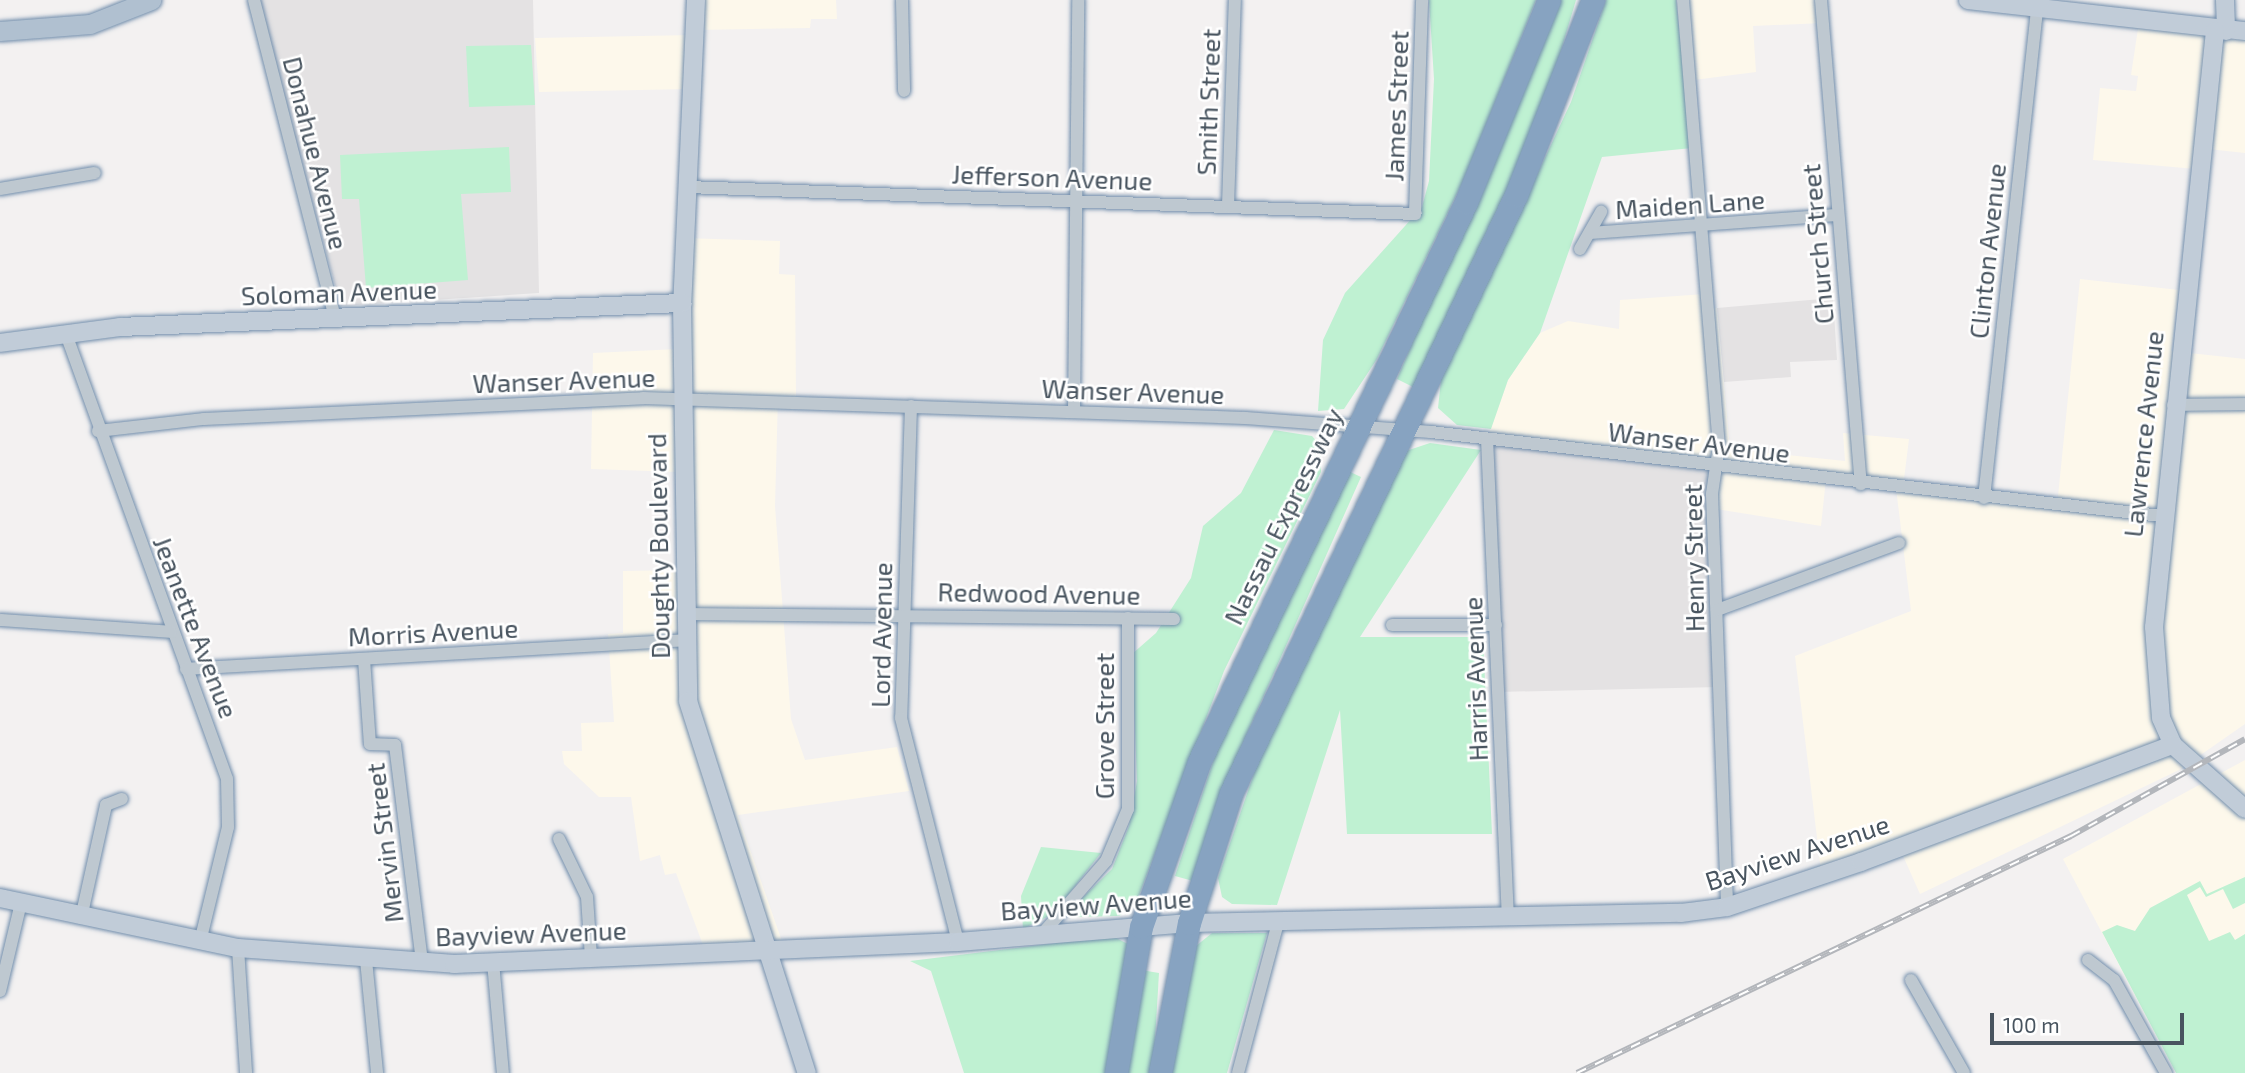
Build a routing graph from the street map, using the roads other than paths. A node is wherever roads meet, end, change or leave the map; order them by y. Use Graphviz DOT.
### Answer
graph roads {
  1 [pos="151,0"];
  2 [pos="254,0"];
  3 [pos="696,0"];
  4 [pos="902,0"];
  5 [pos="1079,0"];
  6 [pos="1235,0"];
  7 [pos="1422,0"];
  8 [pos="1549,0"];
  9 [pos="1593,0"];
  10 [pos="1683,0"];
  11 [pos="1821,0"];
  12 [pos="2225,0"];
  13 [pos="1977,1"];
  14 [pos="2037,9"];
  15 [pos="0,31"];
  16 [pos="2221,31"];
  17 [pos="2245,31"];
  18 [pos="904,91"];
  19 [pos="95,173"];
  20 [pos="687,187"];
  21 [pos="0,189"];
  22 [pos="1080,201"];
  23 [pos="1228,206"];
  24 [pos="1601,212"];
  25 [pos="1415,214"];
  26 [pos="1836,215"];
  27 [pos="1702,226"];
  28 [pos="1590,233"];
  29 [pos="1580,249"];
  30 [pos="682,303"];
  31 [pos="335,317"];
  32 [pos="66,334"];
  33 [pos="0,343"];
  34 [pos="681,399"];
  35 [pos="2245,404"];
  36 [pos="2173,405"];
  37 [pos="911,407"];
  38 [pos="1074,411"];
  39 [pos="1358,425"];
  40 [pos="1403,429"];
  41 [pos="98,431"];
  42 [pos="1487,439"];
  43 [pos="1715,467"];
  44 [pos="1861,484"];
  45 [pos="1984,498"];
  46 [pos="2161,516"];
  47 [pos="1899,543"];
  48 [pos="1717,610"];
  49 [pos="903,613"];
  50 [pos="685,614"];
  51 [pos="1128,618"];
  52 [pos="1174,619"];
  53 [pos="0,620"];
  54 [pos="1392,625"];
  55 [pos="1496,625"];
  56 [pos="171,632"];
  57 [pos="683,640"];
  58 [pos="364,659"];
  59 [pos="186,669"];
  60 [pos="2172,745"];
  61 [pos="122,799"];
  62 [pos="2245,809"];
  63 [pos="559,839"];
  64 [pos="0,898"];
  65 [pos="21,903"];
  66 [pos="1727,907"];
  67 [pos="1507,917"];
  68 [pos="81,918"];
  69 [pos="1279,919"];
  70 [pos="1189,923"];
  71 [pos="1141,927"];
  72 [pos="1044,933"];
  73 [pos="200,942"];
  74 [pos="958,942"];
  75 [pos="239,948"];
  76 [pos="769,952"];
  77 [pos="591,958"];
  78 [pos="366,960"];
  79 [pos="2088,960"];
  80 [pos="493,962"];
  81 [pos="422,963"];
  82 [pos="1911,980"];
  83 [pos="0,991"];
  84 [pos="246,1073"];
  85 [pos="377,1073"];
  86 [pos="503,1073"];
  87 [pos="807,1073"];
  88 [pos="1116,1073"];
  89 [pos="1160,1073"];
  90 [pos="1238,1073"];
  91 [pos="1965,1073"];
  92 [pos="2166,1073"];
  1 -- 15 [label="main road"];
  2 -- 31 [label="street, Donahue Avenue"];
  3 -- 20 [label="street, Doughty Boulevard"];
  4 -- 18 [label="street"];
  5 -- 22 [label="street"];
  6 -- 23 [label="street, Smith Street"];
  7 -- 25 [label="street, James Street"];
  8 -- 39 [label="highway, Nassau Expressway"];
  9 -- 40 [label="highway"];
  10 -- 27 [label="street, Henry Street"];
  11 -- 26 [label="street, Church Street"];
  12 -- 16 [label="street, Lawrence Avenue"];
  13 -- 14 [label="street"];
  14 -- 16 [label="street"];
  14 -- 45 [label="street, Clinton Avenue"];
  16 -- 17 [label="street"];
  16 -- 36 [label="street, Lawrence Avenue"];
  19 -- 21 [label="street"];
  20 -- 22 [label="street, Jefferson Avenue"];
  20 -- 30 [label="street, Doughty Boulevard"];
  22 -- 23 [label="street, Jefferson Avenue"];
  22 -- 38 [label="street"];
  23 -- 25 [label="street, Jefferson Avenue"];
  24 -- 28 [label="street"];
  26 -- 27 [label="street, Maiden Lane"];
  26 -- 44 [label="street, Church Street"];
  27 -- 28 [label="street, Maiden Lane"];
  27 -- 43 [label="street, Henry Street"];
  28 -- 29 [label="street"];
  30 -- 31 [label="street, Soloman Avenue"];
  30 -- 34 [label="street, Doughty Boulevard"];
  31 -- 32 [label="street, Soloman Avenue"];
  32 -- 33 [label="street, Soloman Avenue"];
  32 -- 41 [label="street, Jeanette Avenue"];
  34 -- 37 [label="street, Wanser Avenue"];
  34 -- 41 [label="street, Wanser Avenue"];
  34 -- 50 [label="street, Doughty Boulevard"];
  35 -- 36 [label="street"];
  36 -- 46 [label="street, Lawrence Avenue"];
  37 -- 38 [label="street, Wanser Avenue"];
  37 -- 49 [label="street, Lord Avenue"];
  38 -- 39 [label="street, Wanser Avenue"];
  39 -- 40 [label="street, Wanser Avenue"];
  39 -- 71 [label="highway, Nassau Expressway"];
  40 -- 42 [label="street, Wanser Avenue"];
  40 -- 70 [label="highway"];
  41 -- 56 [label="street, Jeanette Avenue"];
  42 -- 43 [label="street, Wanser Avenue"];
  42 -- 55 [label="street, Harris Avenue"];
  43 -- 44 [label="street, Wanser Avenue"];
  43 -- 48 [label="street, Henry Street"];
  44 -- 45 [label="street, Wanser Avenue"];
  45 -- 46 [label="street, Wanser Avenue"];
  46 -- 60 [label="street, Lawrence Avenue"];
  47 -- 48 [label="street"];
  48 -- 66 [label="street, Henry Street"];
  49 -- 50 [label="street, Redwood Avenue"];
  49 -- 51 [label="street, Redwood Avenue"];
  49 -- 74 [label="street, Lord Avenue"];
  50 -- 57 [label="street, Doughty Boulevard"];
  51 -- 52 [label="street, Redwood Avenue"];
  51 -- 72 [label="street, Grove Street"];
  53 -- 56 [label="street"];
  54 -- 55 [label="street"];
  55 -- 67 [label="street, Harris Avenue"];
  56 -- 59 [label="street, Jeanette Avenue"];
  57 -- 58 [label="street, Morris Avenue"];
  57 -- 76 [label="street, Doughty Boulevard"];
  58 -- 59 [label="street, Morris Avenue"];
  58 -- 81 [label="street, Mervin Street"];
  59 -- 73 [label="street, Jeanette Avenue"];
  60 -- 62 [label="street, Lawrence Avenue"];
  60 -- 66 [label="street, Bayview Avenue"];
  61 -- 68 [label="street"];
  63 -- 77 [label="street"];
  64 -- 65 [label="street, Bayview Avenue"];
  65 -- 68 [label="street, Bayview Avenue"];
  65 -- 83 [label="street"];
  66 -- 67 [label="street, Bayview Avenue"];
  67 -- 69 [label="street, Bayview Avenue"];
  68 -- 73 [label="street, Bayview Avenue"];
  69 -- 70 [label="street, Bayview Avenue"];
  69 -- 90 [label="street"];
  70 -- 71 [label="street, Bayview Avenue"];
  70 -- 89 [label="highway"];
  71 -- 72 [label="street, Bayview Avenue"];
  71 -- 88 [label="highway, Nassau Expressway"];
  72 -- 74 [label="street, Bayview Avenue"];
  73 -- 75 [label="street, Bayview Avenue"];
  74 -- 76 [label="street, Bayview Avenue"];
  75 -- 78 [label="street, Bayview Avenue"];
  75 -- 84 [label="street"];
  76 -- 77 [label="street, Bayview Avenue"];
  76 -- 87 [label="street, Doughty Boulevard"];
  77 -- 80 [label="street, Bayview Avenue"];
  78 -- 81 [label="street, Bayview Avenue"];
  78 -- 85 [label="street"];
  79 -- 92 [label="street"];
  80 -- 81 [label="street, Bayview Avenue"];
  80 -- 86 [label="street"];
  82 -- 91 [label="street"];
}
